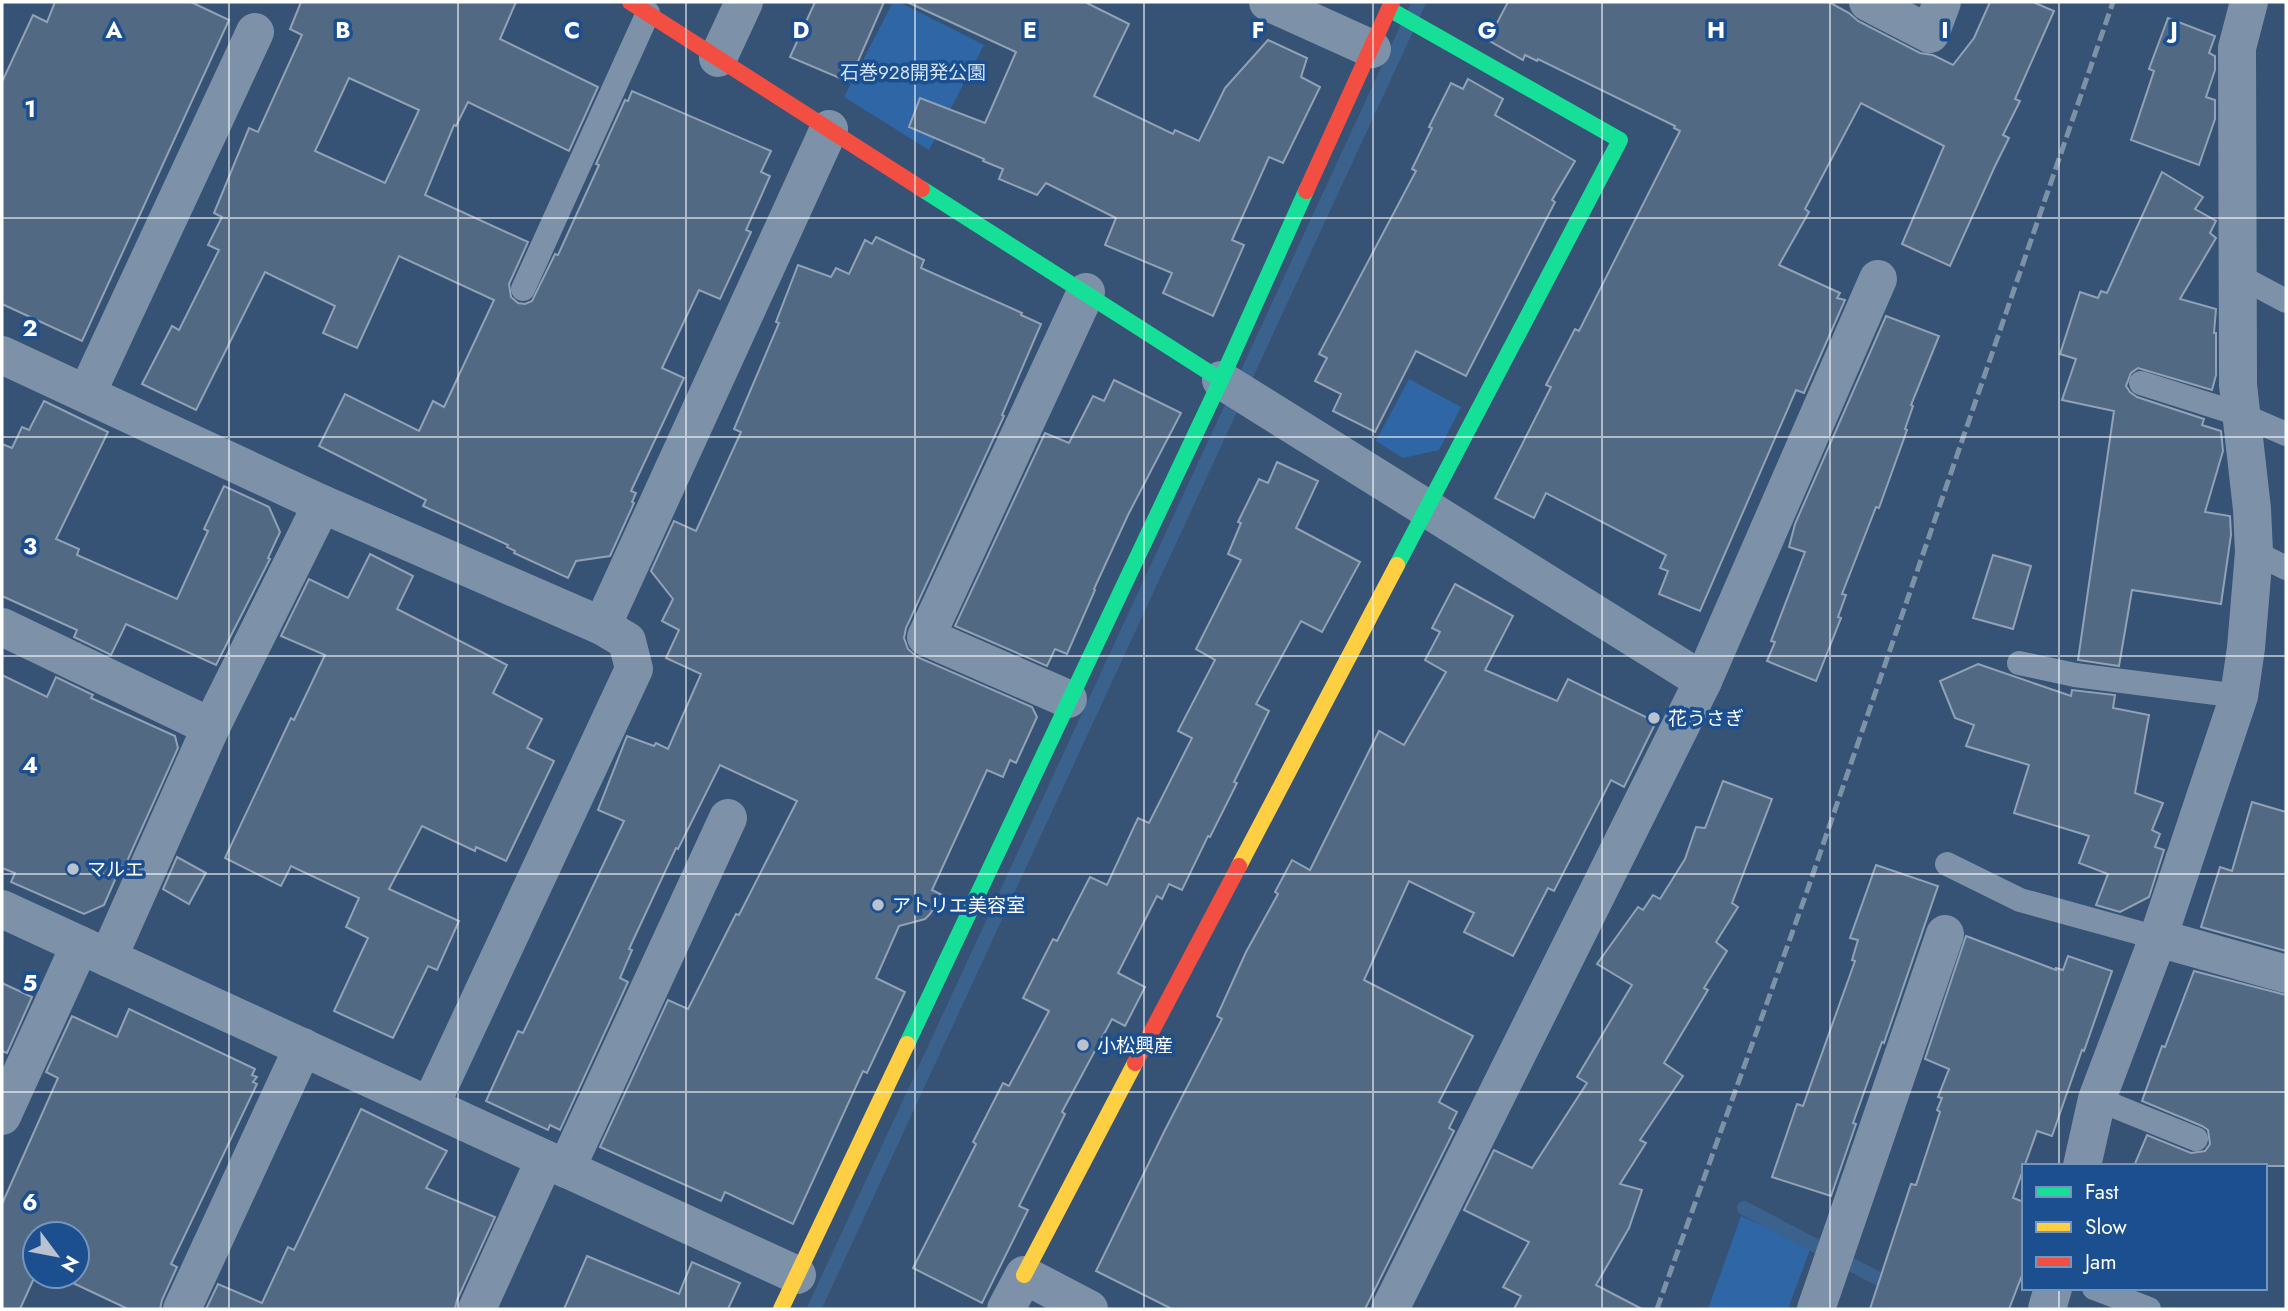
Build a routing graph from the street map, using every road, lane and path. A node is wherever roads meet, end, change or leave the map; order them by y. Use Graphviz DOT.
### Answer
graph roads {
  1 [pos="744,2"];
  2 [pos="1268,2"];
  3 [pos="1868,2"];
  4 [pos="1942,2"];
  5 [pos="2249,2"];
  6 [pos="639,8"];
  7 [pos="1394,9"];
  8 [pos="255,32"];
  9 [pos="1372,49"];
  10 [pos="718,58"];
  11 [pos="829,129"];
  12 [pos="2239,276"];
  13 [pos="1878,279"];
  14 [pos="523,289"];
  15 [pos="1086,292"];
  16 [pos="2286,301"];
  17 [pos="2,355"];
  18 [pos="2141,383"];
  19 [pos="1240,392"];
  20 [pos="87,393"];
  21 [pos="2242,415"];
  22 [pos="2286,435"];
  23 [pos="322,504"];
  24 [pos="1427,508"];
  25 [pos="2270,560"];
  26 [pos="602,626"];
  27 [pos="2,627"];
  28 [pos="2019,663"];
  29 [pos="1703,681"];
  30 [pos="2239,696"];
  31 [pos="1068,699"];
  32 [pos="211,727"];
  33 [pos="728,818"];
  34 [pos="1947,864"];
  35 [pos="2,909"];
  36 [pos="1945,934"];
  37 [pos="2158,938"];
  38 [pos="94,951"];
  39 [pos="2286,974"];
  40 [pos="303,1047"];
  41 [pos="2097,1099"];
  42 [pos="430,1106"];
  43 [pos="2,1116"];
  44 [pos="2196,1139"];
  45 [pos="556,1164"];
  46 [pos="2082,1164"];
  47 [pos="797,1275"];
  48 [pos="1024,1275"];
  49 [pos="2052,1290"];
  50 [pos="2099,1290"];
  51 [pos="182,1309"];
  52 [pos="477,1309"];
  53 [pos="781,1309"];
  54 [pos="1006,1309"];
  55 [pos="1089,1309"];
  56 [pos="1390,1309"];
  57 [pos="1816,1309"];
  58 [pos="2047,1309"];
  59 [pos="2149,1309"];
  1 -- 10 [label="street"];
  2 -- 9 [label="street"];
  3 -- 4 [label="street"];
  5 -- 12 [label="street"];
  6 -- 10 [label="street"];
  6 -- 14 [label="lane"];
  7 -- 9 [label="street"];
  7 -- 24 [label="street"];
  8 -- 20 [label="street"];
  9 -- 19 [label="street"];
  10 -- 11 [label="street"];
  11 -- 15 [label="street"];
  11 -- 26 [label="street"];
  12 -- 16 [label="lane"];
  12 -- 21 [label="street"];
  13 -- 29 [label="street"];
  15 -- 19 [label="street"];
  15 -- 31 [label="street"];
  17 -- 20 [label="street"];
  18 -- 21 [label="lane"];
  19 -- 24 [label="street"];
  19 -- 31 [label="street"];
  20 -- 23 [label="street"];
  21 -- 22 [label="lane"];
  21 -- 25 [label="street"];
  23 -- 26 [label="street"];
  23 -- 32 [label="street"];
  24 -- 29 [label="street"];
  24 -- 48 [label="street"];
  25 -- 30 [label="street"];
  26 -- 42 [label="street"];
  27 -- 32 [label="street"];
  28 -- 30 [label="lane"];
  29 -- 56 [label="street"];
  30 -- 37 [label="street"];
  31 -- 47 [label="street"];
  32 -- 38 [label="street"];
  33 -- 45 [label="street"];
  34 -- 37 [label="lane"];
  35 -- 38 [label="street"];
  36 -- 57 [label="street"];
  37 -- 39 [label="street"];
  37 -- 41 [label="street"];
  38 -- 40 [label="street"];
  38 -- 43 [label="street"];
  40 -- 42 [label="street"];
  40 -- 51 [label="street"];
  41 -- 44 [label="lane"];
  41 -- 46 [label="street"];
  42 -- 45 [label="street"];
  45 -- 47 [label="street"];
  45 -- 52 [label="street"];
  47 -- 53 [label="street"];
  48 -- 54 [label="street"];
  48 -- 55 [label="street"];
  49 -- 58 [label="street"];
  50 -- 59 [label="lane"];
}
